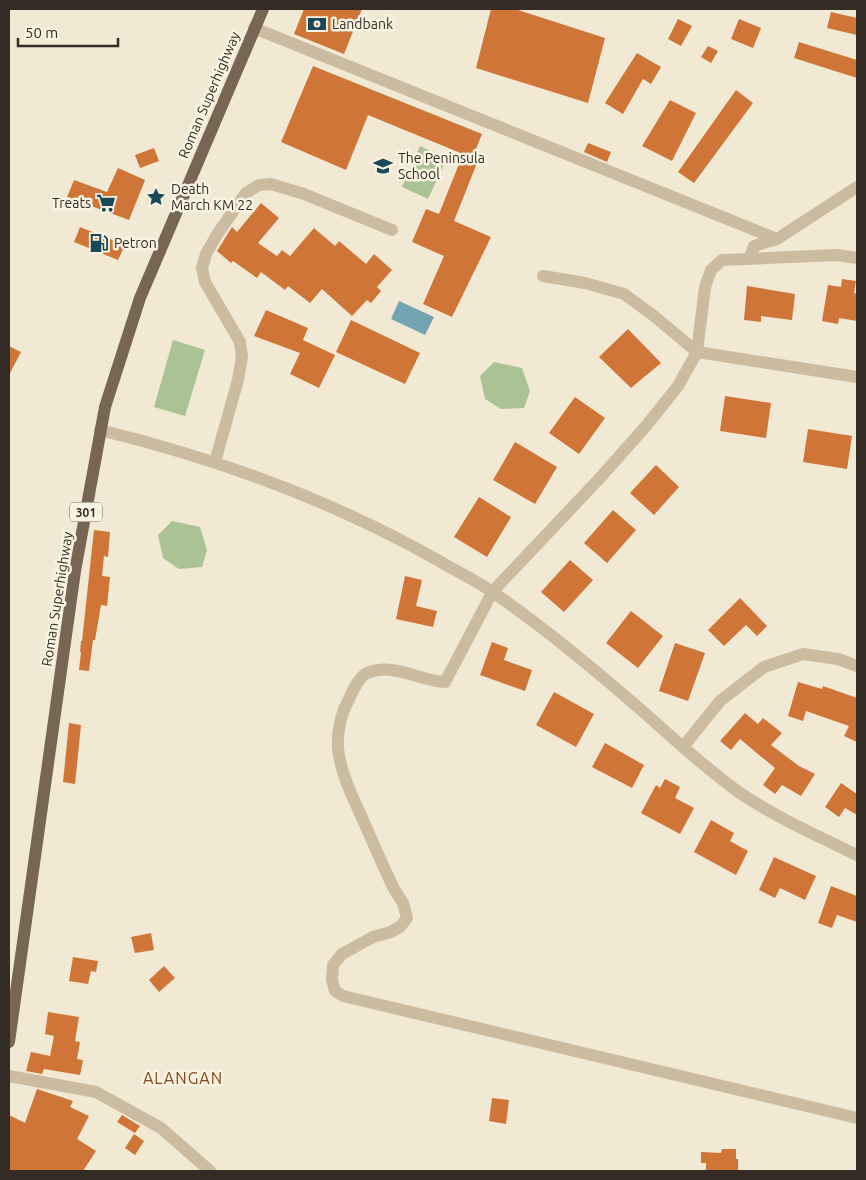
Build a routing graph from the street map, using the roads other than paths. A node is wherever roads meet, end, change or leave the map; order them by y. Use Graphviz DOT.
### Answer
graph roads {
  1 [pos="263,9"];
  2 [pos="254,28"];
  3 [pos="857,187"];
  4 [pos="392,230"];
  5 [pos="777,239"];
  6 [pos="750,258"];
  7 [pos="857,258"];
  8 [pos="543,276"];
  9 [pos="697,352"];
  10 [pos="857,376"];
  11 [pos="100,430"];
  12 [pos="216,462"];
  13 [pos="493,592"];
  14 [pos="857,666"];
  15 [pos="683,747"];
  16 [pos="857,855"];
  17 [pos="9,1042"];
  18 [pos="9,1076"];
  19 [pos="857,1118"];
  20 [pos="210,1171"];
  1 -- 2 [label="main road, Roman Superhighway / 301"];
  2 -- 5 [label="street"];
  2 -- 11 [label="main road, Roman Superhighway / 301"];
  3 -- 5 [label="street"];
  4 -- 12 [label="street"];
  5 -- 6 [label="street"];
  6 -- 7 [label="street"];
  6 -- 9 [label="street"];
  8 -- 9 [label="street"];
  9 -- 10 [label="street"];
  9 -- 13 [label="street"];
  11 -- 12 [label="street"];
  11 -- 17 [label="main road, Roman Superhighway / 301"];
  12 -- 13 [label="street"];
  13 -- 15 [label="street"];
  13 -- 19 [label="street"];
  14 -- 15 [label="street"];
  15 -- 16 [label="street"];
  18 -- 20 [label="street"];
}
